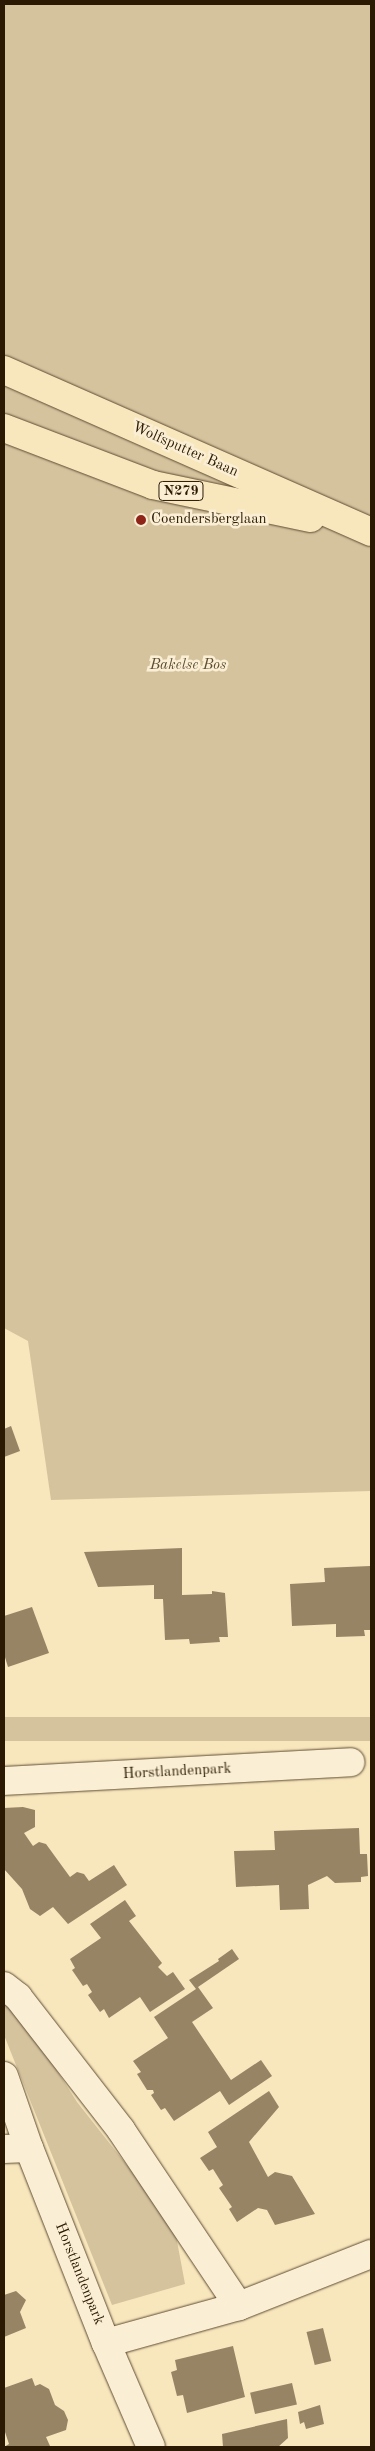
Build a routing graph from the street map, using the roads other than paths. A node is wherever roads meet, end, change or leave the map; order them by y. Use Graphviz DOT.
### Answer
graph roads {
  1 [pos="4,370"];
  2 [pos="4,428"];
  3 [pos="368,531"];
  4 [pos="350,1762"];
  5 [pos="4,1781"];
  6 [pos="4,1986"];
  7 [pos="4,2076"];
  8 [pos="16,2149"];
  9 [pos="371,2254"];
  10 [pos="239,2306"];
  11 [pos="106,2343"];
  12 [pos="151,2447"];
  1 -- 3 [label="main road, Wolfsputter Baan / N279"];
  2 -- 3 [label="main road, Wolfsputter Baan / N279"];
  4 -- 5 [label="street, Horstlandenpark"];
  6 -- 10 [label="street"];
  7 -- 8 [label="street, Horstlandenpark"];
  8 -- 11 [label="street, Horstlandenpark"];
  9 -- 10 [label="street, Horstlandenpark"];
  10 -- 11 [label="street, Horstlandenpark"];
  11 -- 12 [label="street"];
}
